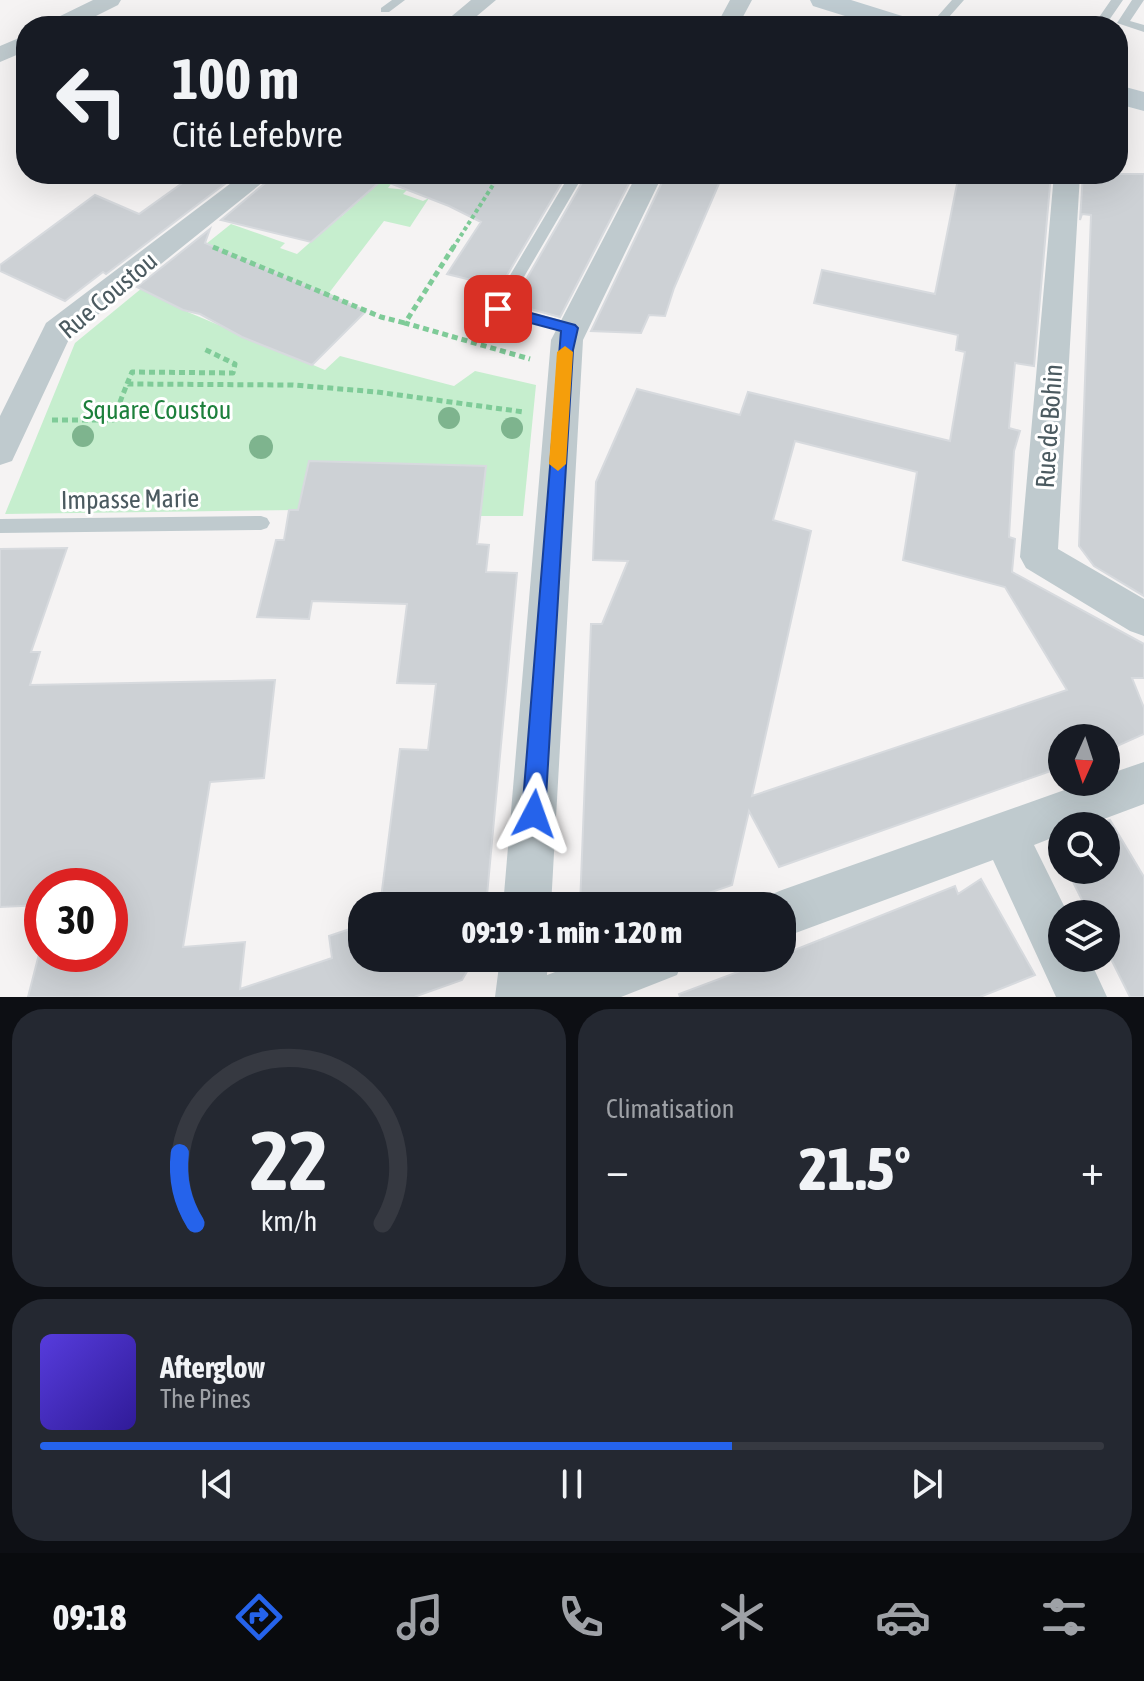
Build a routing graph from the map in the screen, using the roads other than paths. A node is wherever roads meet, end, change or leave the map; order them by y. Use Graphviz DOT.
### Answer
graph roads {
  1 [pos="110,0"];
  2 [pos="399,0"];
  3 [pos="485,0"];
  4 [pos="823,0"];
  5 [pos="958,0"];
  6 [pos="385,10"];
  7 [pos="78,16"];
  8 [pos="464,16"];
  9 [pos="873,16"];
  10 [pos="944,16"];
  11 [pos="247,184"];
  12 [pos="571,184"];
  13 [pos="645,184"];
  14 [pos="1066,184"];
  15 [pos="570,328"];
  16 [pos="0,452"];
  17 [pos="261,523"];
  18 [pos="0,526"];
  19 [pos="1144,619"];
  20 [pos="1144,783"];
  21 [pos="1004,833"];
  22 [pos="528,892"];
  23 [pos="796,909"];
  24 [pos="1048,925"];
  25 [pos="523,972"];
  26 [pos="622,972"];
  27 [pos="1070,972"];
  28 [pos="520,997"];
  29 [pos="554,997"];
  30 [pos="1082,997"];
  1 -- 7 [label="street"];
  2 -- 6 [label="lane"];
  3 -- 8 [label="street"];
  4 -- 9 [label="main road"];
  5 -- 10 [label="lane"];
  11 -- 16 [label="street, Rue Coustou"];
  12 -- 15 [label="lane"];
  13 -- 15 [label="street"];
  14 -- 19 [label="street, Rue de Bohin"];
  15 -- 22 [label="street"];
  17 -- 18 [label="lane, Impasse Marie"];
  20 -- 21 [label="street"];
  21 -- 23 [label="street"];
  21 -- 24 [label="street"];
  25 -- 28 [label="street"];
  26 -- 29 [label="street"];
  27 -- 30 [label="street"];
}
